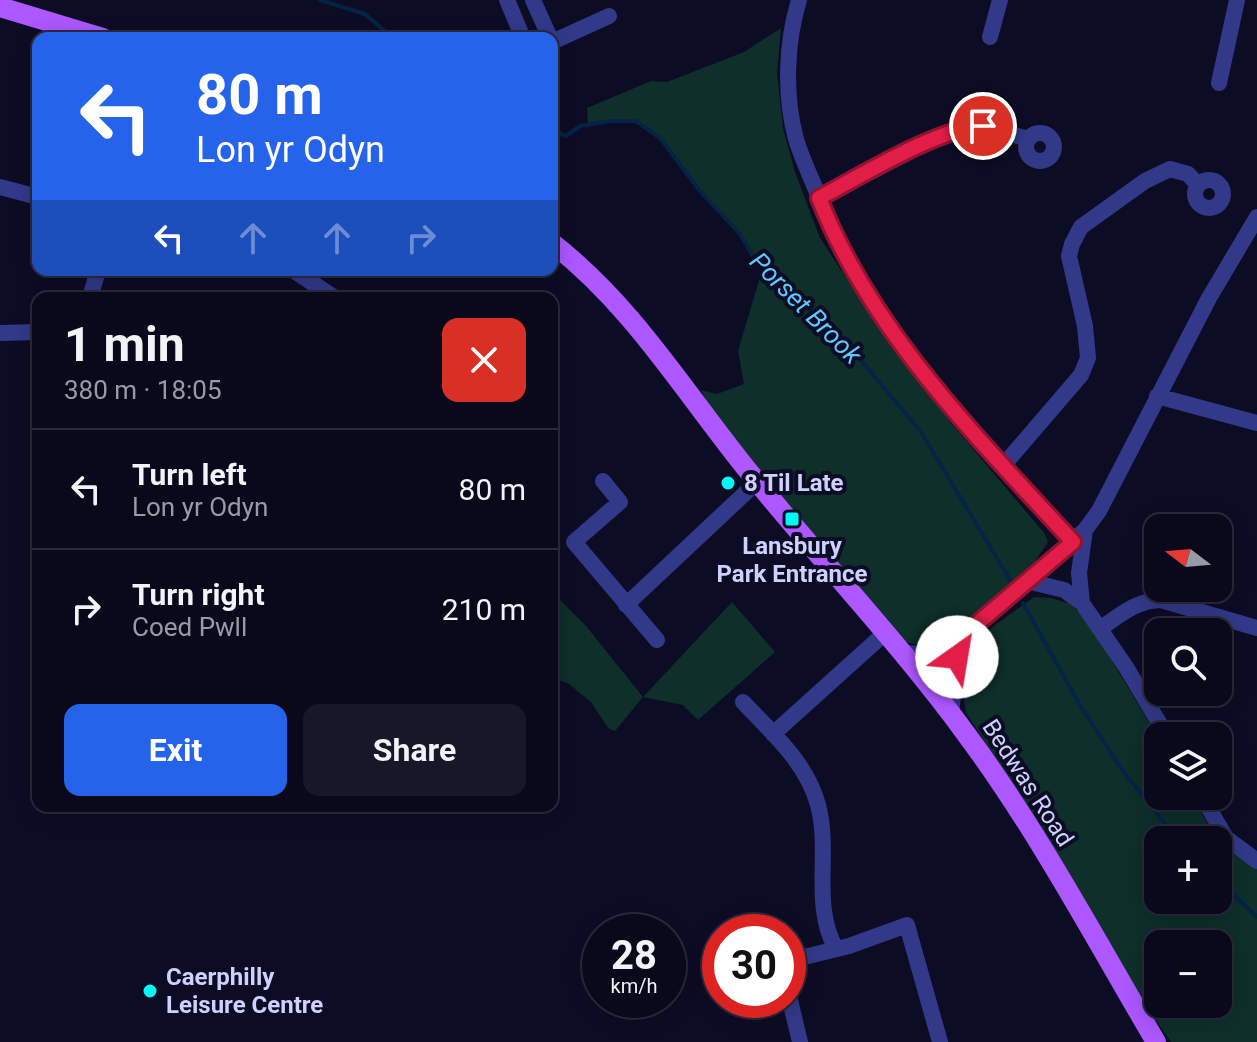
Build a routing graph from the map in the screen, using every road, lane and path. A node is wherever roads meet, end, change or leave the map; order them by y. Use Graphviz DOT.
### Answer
graph roads {
  1 [pos="507,0"];
  2 [pos="533,0"];
  3 [pos="799,0"];
  4 [pos="1000,0"];
  5 [pos="1237,0"];
  6 [pos="0,7"];
  7 [pos="609,16"];
  8 [pos="83,32"];
  9 [pos="520,32"];
  10 [pos="547,32"];
  11 [pos="558,37"];
  12 [pos="990,37"];
  13 [pos="1219,83"];
  14 [pos="1028,139"];
  15 [pos="1198,185"];
  16 [pos="0,187"];
  17 [pos="32,195"];
  18 [pos="819,198"];
  19 [pos="1257,217"];
  20 [pos="558,248"];
  21 [pos="302,276"];
  22 [pos="326,292"];
  23 [pos="32,332"];
  24 [pos="0,333"];
  25 [pos="1157,396"];
  26 [pos="1257,423"];
  27 [pos="1002,467"];
  28 [pos="603,481"];
  29 [pos="757,482"];
  30 [pos="1079,536"];
  31 [pos="1027,581"];
  32 [pos="1082,603"];
  33 [pos="626,605"];
  34 [pos="1101,628"];
  35 [pos="1257,628"];
  36 [pos="885,633"];
  37 [pos="657,640"];
  38 [pos="958,640"];
  39 [pos="902,653"];
  40 [pos="743,702"];
  41 [pos="951,715"];
  42 [pos="1158,722"];
  43 [pos="773,734"];
  44 [pos="1210,810"];
  45 [pos="1257,860"];
  46 [pos="836,949"];
  47 [pos="806,956"];
  48 [pos="794,1018"];
  49 [pos="800,1042"];
  50 [pos="940,1042"];
  51 [pos="1156,1042"];
  1 -- 9 [label="street"];
  2 -- 10 [label="street"];
  3 -- 18 [label="street"];
  4 -- 12 [label="street"];
  5 -- 13 [label="street"];
  6 -- 8 [label="main road"];
  7 -- 11 [label="street"];
  14 -- 18 [label="street"];
  15 -- 27 [label="street"];
  16 -- 17 [label="street"];
  18 -- 27 [label="street"];
  19 -- 25 [label="street"];
  20 -- 29 [label="main road, Bedwas Road"];
  21 -- 22 [label="street"];
  23 -- 24 [label="street"];
  25 -- 26 [label="street"];
  25 -- 30 [label="street"];
  27 -- 30 [label="street"];
  28 -- 33 [label="street"];
  29 -- 33 [label="street"];
  29 -- 36 [label="main road, Bedwas Road"];
  30 -- 31 [label="street"];
  30 -- 32 [label="street"];
  31 -- 32 [label="street"];
  31 -- 38 [label="street"];
  32 -- 34 [label="street"];
  33 -- 37 [label="street"];
  34 -- 35 [label="street"];
  34 -- 42 [label="street"];
  36 -- 39 [label="main road, Bedwas Road"];
  36 -- 43 [label="street"];
  38 -- 39 [label="street"];
  38 -- 41 [label="street"];
  39 -- 41 [label="main road, Bedwas Road"];
  40 -- 43 [label="street"];
  41 -- 51 [label="main road, Bedwas Road"];
  43 -- 46 [label="street"];
  44 -- 45 [label="street"];
  46 -- 47 [label="street"];
  46 -- 50 [label="street"];
  48 -- 49 [label="street"];
}
